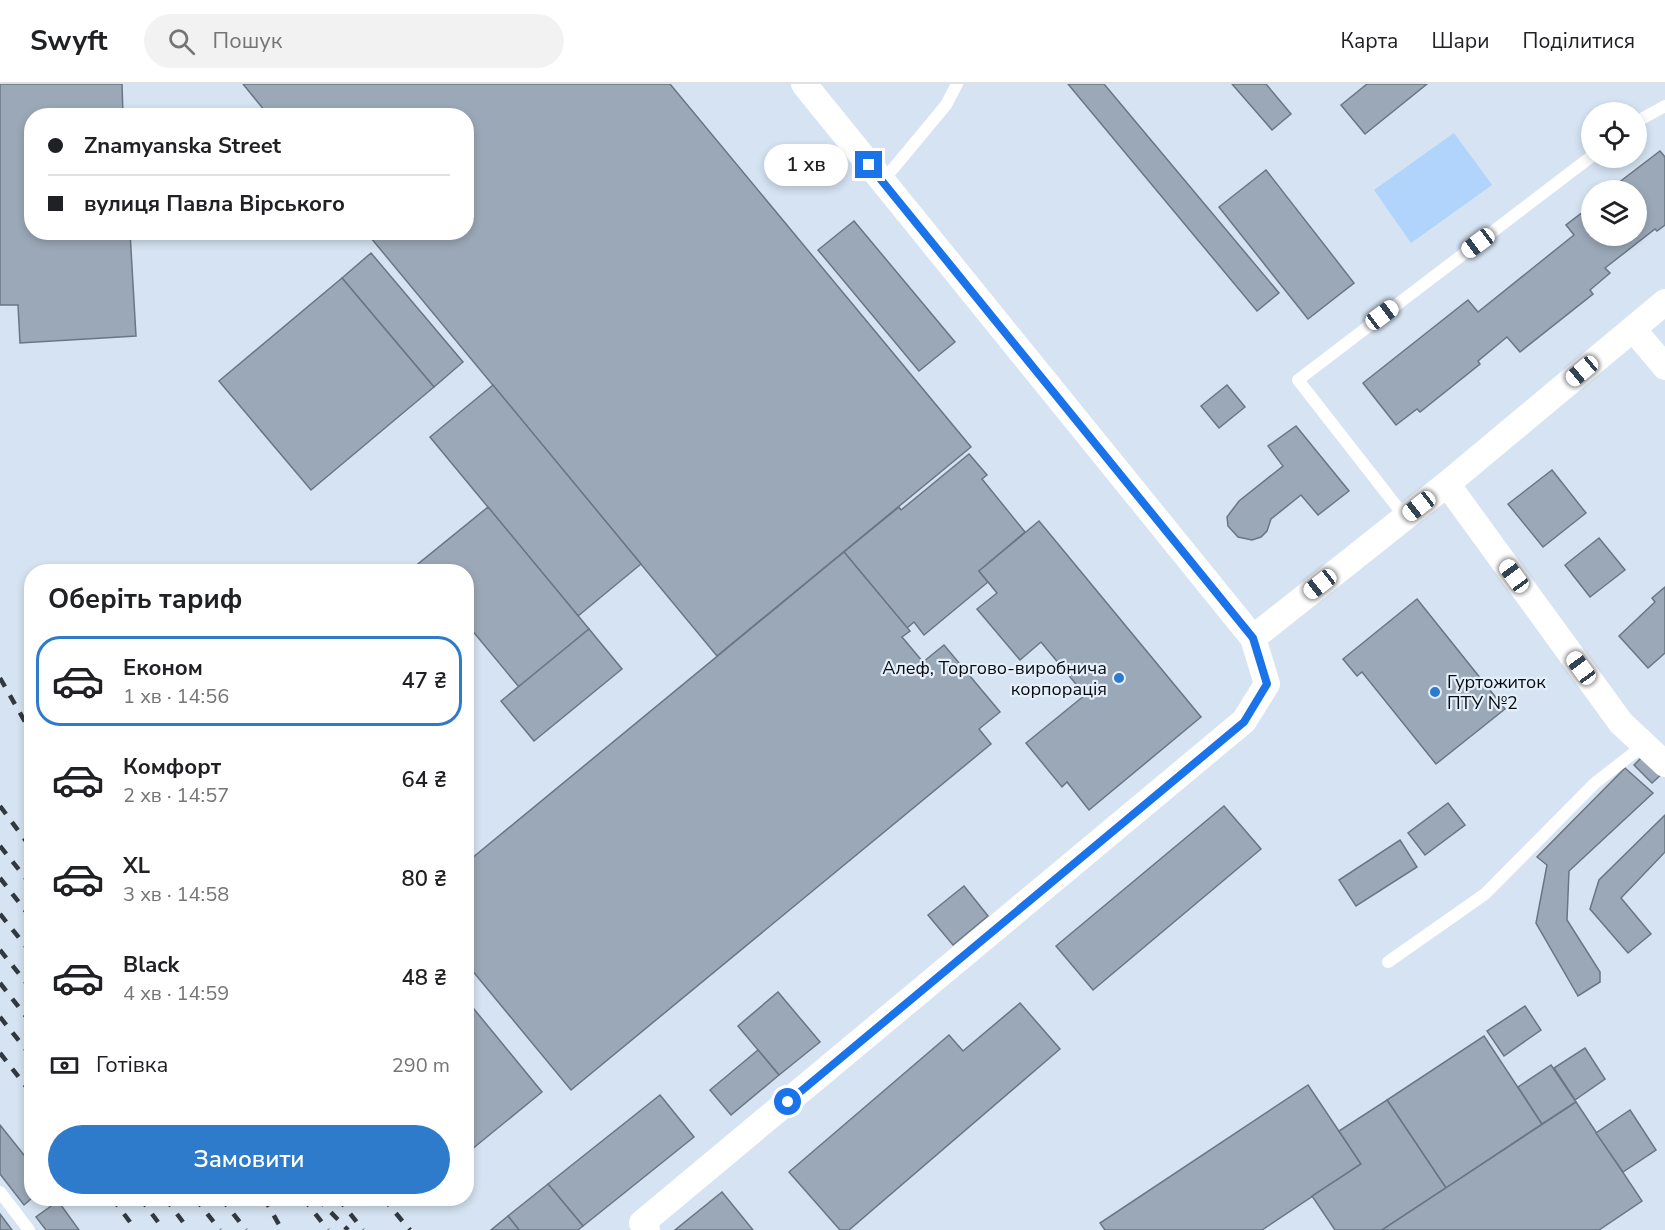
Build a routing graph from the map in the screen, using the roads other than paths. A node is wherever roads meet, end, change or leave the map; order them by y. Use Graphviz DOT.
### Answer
graph roads {
  1 [pos="804,84"];
  2 [pos="957,84"];
  3 [pos="1665,106"];
  4 [pos="1647,116"];
  5 [pos="1581,164"];
  6 [pos="882,182"];
  7 [pos="1665,302"];
  8 [pos="1633,329"];
  9 [pos="1665,367"];
  10 [pos="1447,484"];
  11 [pos="1405,517"];
  12 [pos="1253,638"];
  13 [pos="1644,745"];
  14 [pos="1665,764"];
  15 [pos="1388,962"];
  16 [pos="0,1192"];
  17 [pos="644,1227"];
  18 [pos="29,1230"];
  1 -- 6 [label="street"];
  2 -- 6 [label="lane"];
  3 -- 4 [label="lane"];
  5 -- 11 [label="lane"];
  6 -- 12 [label="street"];
  7 -- 8 [label="street"];
  8 -- 9 [label="street"];
  8 -- 10 [label="street"];
  10 -- 11 [label="street"];
  10 -- 13 [label="street"];
  11 -- 12 [label="street"];
  12 -- 17 [label="street"];
  13 -- 14 [label="street"];
  13 -- 15 [label="lane"];
  16 -- 18 [label="lane"];
}
